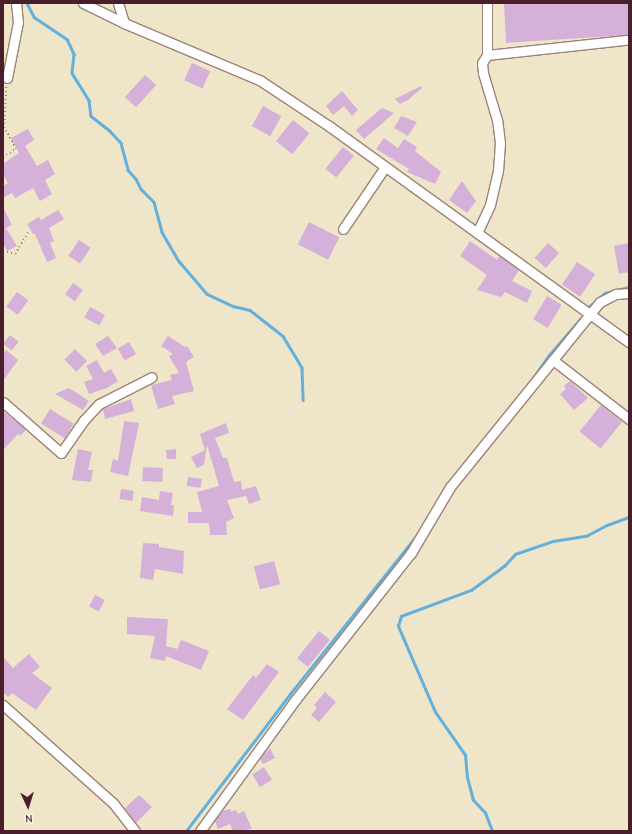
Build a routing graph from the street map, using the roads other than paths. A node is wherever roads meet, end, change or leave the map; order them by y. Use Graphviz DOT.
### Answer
graph roads {
  1 [pos="16,3"];
  2 [pos="83,3"];
  3 [pos="118,3"];
  4 [pos="486,3"];
  5 [pos="124,23"];
  6 [pos="626,40"];
  7 [pos="487,55"];
  8 [pos="7,78"];
  9 [pos="385,167"];
  10 [pos="343,228"];
  11 [pos="476,233"];
  12 [pos="629,293"];
  13 [pos="589,314"];
  14 [pos="629,342"];
  15 [pos="553,360"];
  16 [pos="152,377"];
  17 [pos="3,402"];
  18 [pos="629,418"];
  19 [pos="3,705"];
  20 [pos="135,831"];
  21 [pos="200,831"];
  1 -- 8 [label="street"];
  2 -- 5 [label="street"];
  3 -- 5 [label="street"];
  4 -- 7 [label="street"];
  5 -- 9 [label="street"];
  6 -- 7 [label="street"];
  7 -- 11 [label="street"];
  9 -- 10 [label="street"];
  9 -- 11 [label="street"];
  11 -- 13 [label="street"];
  12 -- 13 [label="street"];
  13 -- 14 [label="street"];
  13 -- 15 [label="street"];
  15 -- 18 [label="street"];
  15 -- 21 [label="street"];
  16 -- 17 [label="street"];
  19 -- 20 [label="street"];
}
